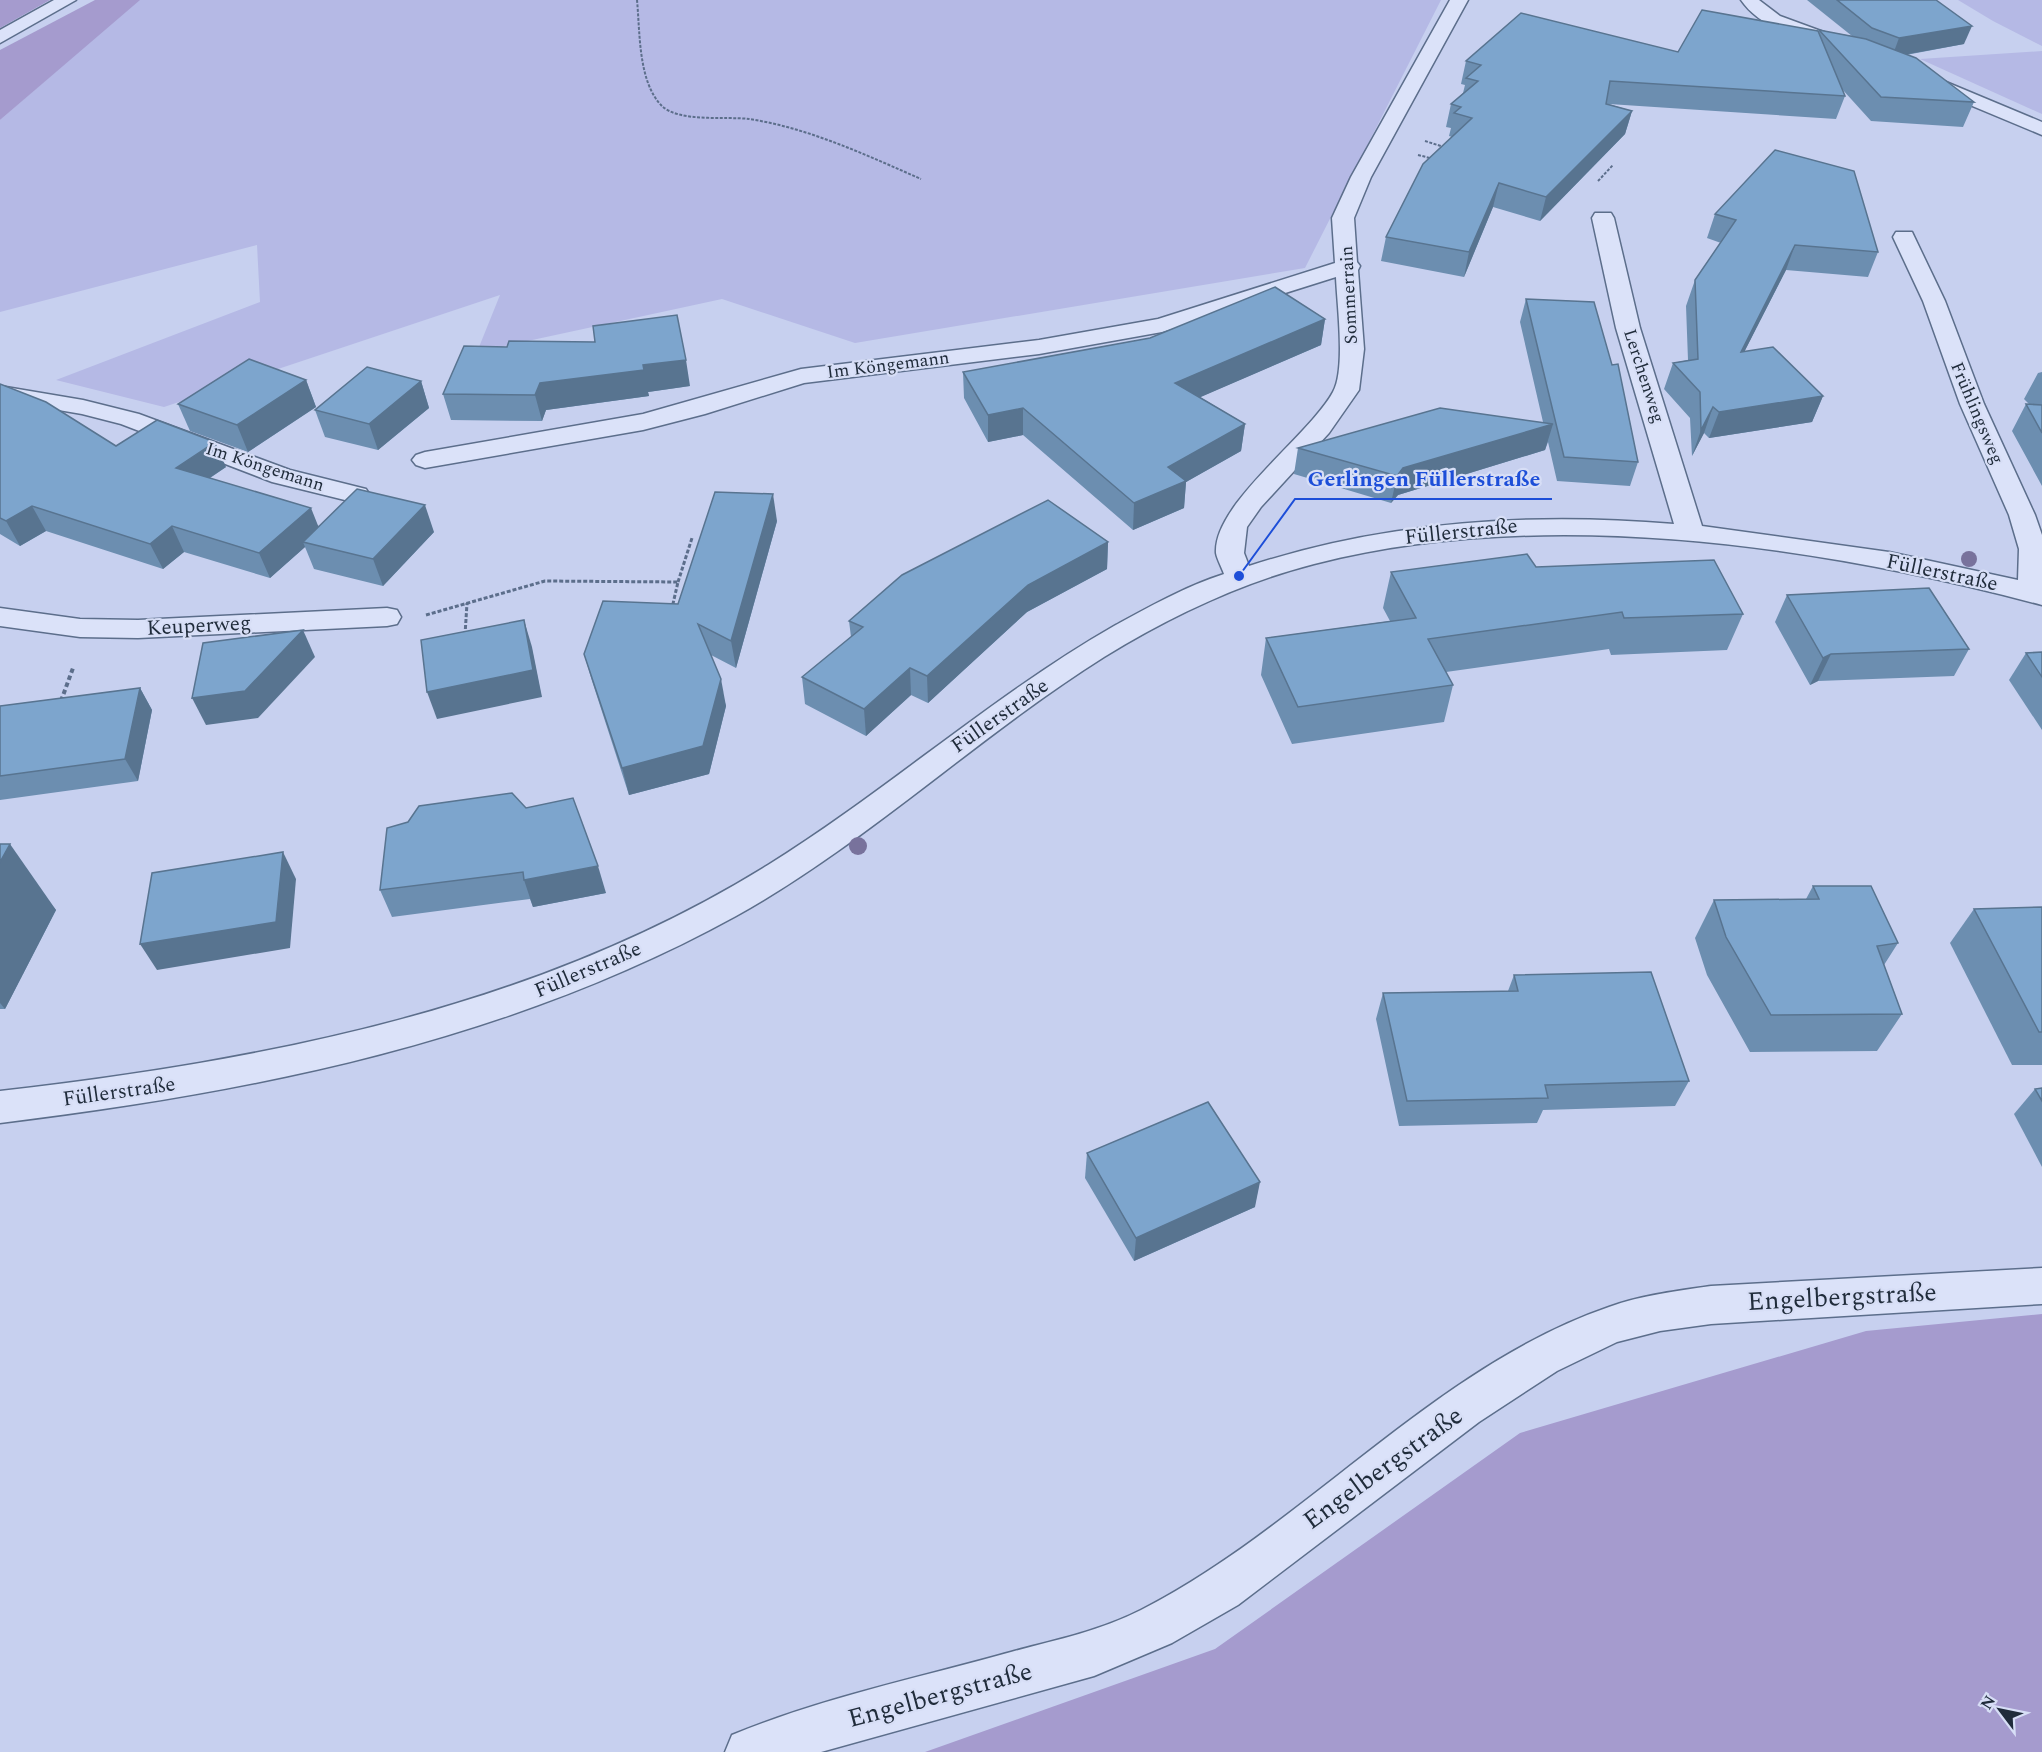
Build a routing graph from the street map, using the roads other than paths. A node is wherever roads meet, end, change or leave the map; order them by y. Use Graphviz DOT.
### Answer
graph roads {
  1 [pos="67,0"];
  2 [pos="1459,0"];
  3 [pos="1750,0"];
  4 [pos="0,37"];
  5 [pos="1854,51"];
  6 [pos="1904,71"];
  7 [pos="2042,129"];
  8 [pos="1603,218"];
  9 [pos="1904,237"];
  10 [pos="1349,266"];
  11 [pos="0,393"];
  12 [pos="425,460"];
  13 [pos="357,495"];
  14 [pos="1690,532"];
  15 [pos="1239,576"];
  16 [pos="2037,594"];
  17 [pos="387,617"];
  18 [pos="4,621"];
  19 [pos="0,1107"];
  20 [pos="2042,1286"];
  21 [pos="748,1752"];
  1 -- 4 [label="street"];
  2 -- 10 [label="street, Sommerrain"];
  3 -- 5 [label="street"];
  6 -- 7 [label="street"];
  8 -- 14 [label="street, Lerchenweg"];
  9 -- 16 [label="street, Frühlingsweg"];
  10 -- 12 [label="street, Im Köngemann"];
  10 -- 15 [label="street, Sommerrain"];
  11 -- 13 [label="street, Im Köngemann"];
  14 -- 15 [label="street, Füllerstraße"];
  14 -- 16 [label="street, Füllerstraße"];
  15 -- 19 [label="street, Füllerstraße"];
  17 -- 18 [label="street, Keuperweg"];
  20 -- 21 [label="street, Engelbergstraße"];
}
